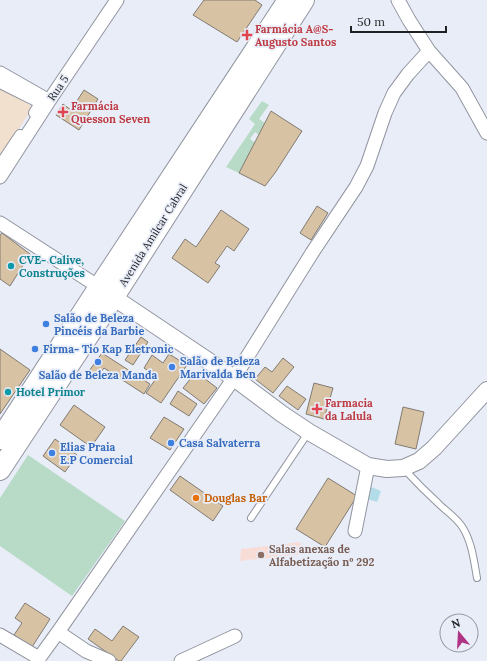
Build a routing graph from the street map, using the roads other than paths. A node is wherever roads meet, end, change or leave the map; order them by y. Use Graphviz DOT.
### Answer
graph roads {
  1 [pos="117,0"];
  2 [pos="288,0"];
  3 [pos="304,0"];
  4 [pos="398,0"];
  5 [pos="429,51"];
  6 [pos="0,73"];
  7 [pos="0,83"];
  8 [pos="49,102"];
  9 [pos="487,133"];
  10 [pos="0,165"];
  11 [pos="0,177"];
  12 [pos="0,223"];
  13 [pos="106,292"];
  14 [pos="234,378"];
  15 [pos="487,390"];
  16 [pos="309,432"];
  17 [pos="0,439"];
  18 [pos="368,466"];
  19 [pos="403,468"];
  20 [pos="0,470"];
  21 [pos="251,518"];
  22 [pos="355,532"];
  23 [pos="477,578"];
  24 [pos="58,632"];
  25 [pos="0,634"];
  26 [pos="235,636"];
  27 [pos="38,659"];
  28 [pos="109,661"];
  29 [pos="181,661"];
  1 -- 8 [label="street, Rua 5"];
  2 -- 13 [label="main road, Avenida Amílcar Cabral"];
  3 -- 13 [label="main road, Avenida Amílcar Cabral"];
  4 -- 5 [label="street"];
  5 -- 9 [label="street"];
  5 -- 14 [label="street"];
  6 -- 8 [label="street"];
  7 -- 10 [label="street"];
  8 -- 11 [label="street, Rua 5"];
  12 -- 13 [label="street"];
  13 -- 14 [label="street"];
  13 -- 17 [label="main road, Avenida Amílcar Cabral"];
  13 -- 20 [label="main road, Avenida Amílcar Cabral"];
  14 -- 16 [label="street"];
  14 -- 24 [label="street"];
  15 -- 19 [label="street"];
  16 -- 18 [label="street"];
  16 -- 21 [label="lane"];
  18 -- 19 [label="street"];
  18 -- 22 [label="street"];
  19 -- 23 [label="lane"];
  24 -- 27 [label="street"];
  24 -- 28 [label="street"];
  25 -- 27 [label="street"];
  26 -- 29 [label="street"];
}
